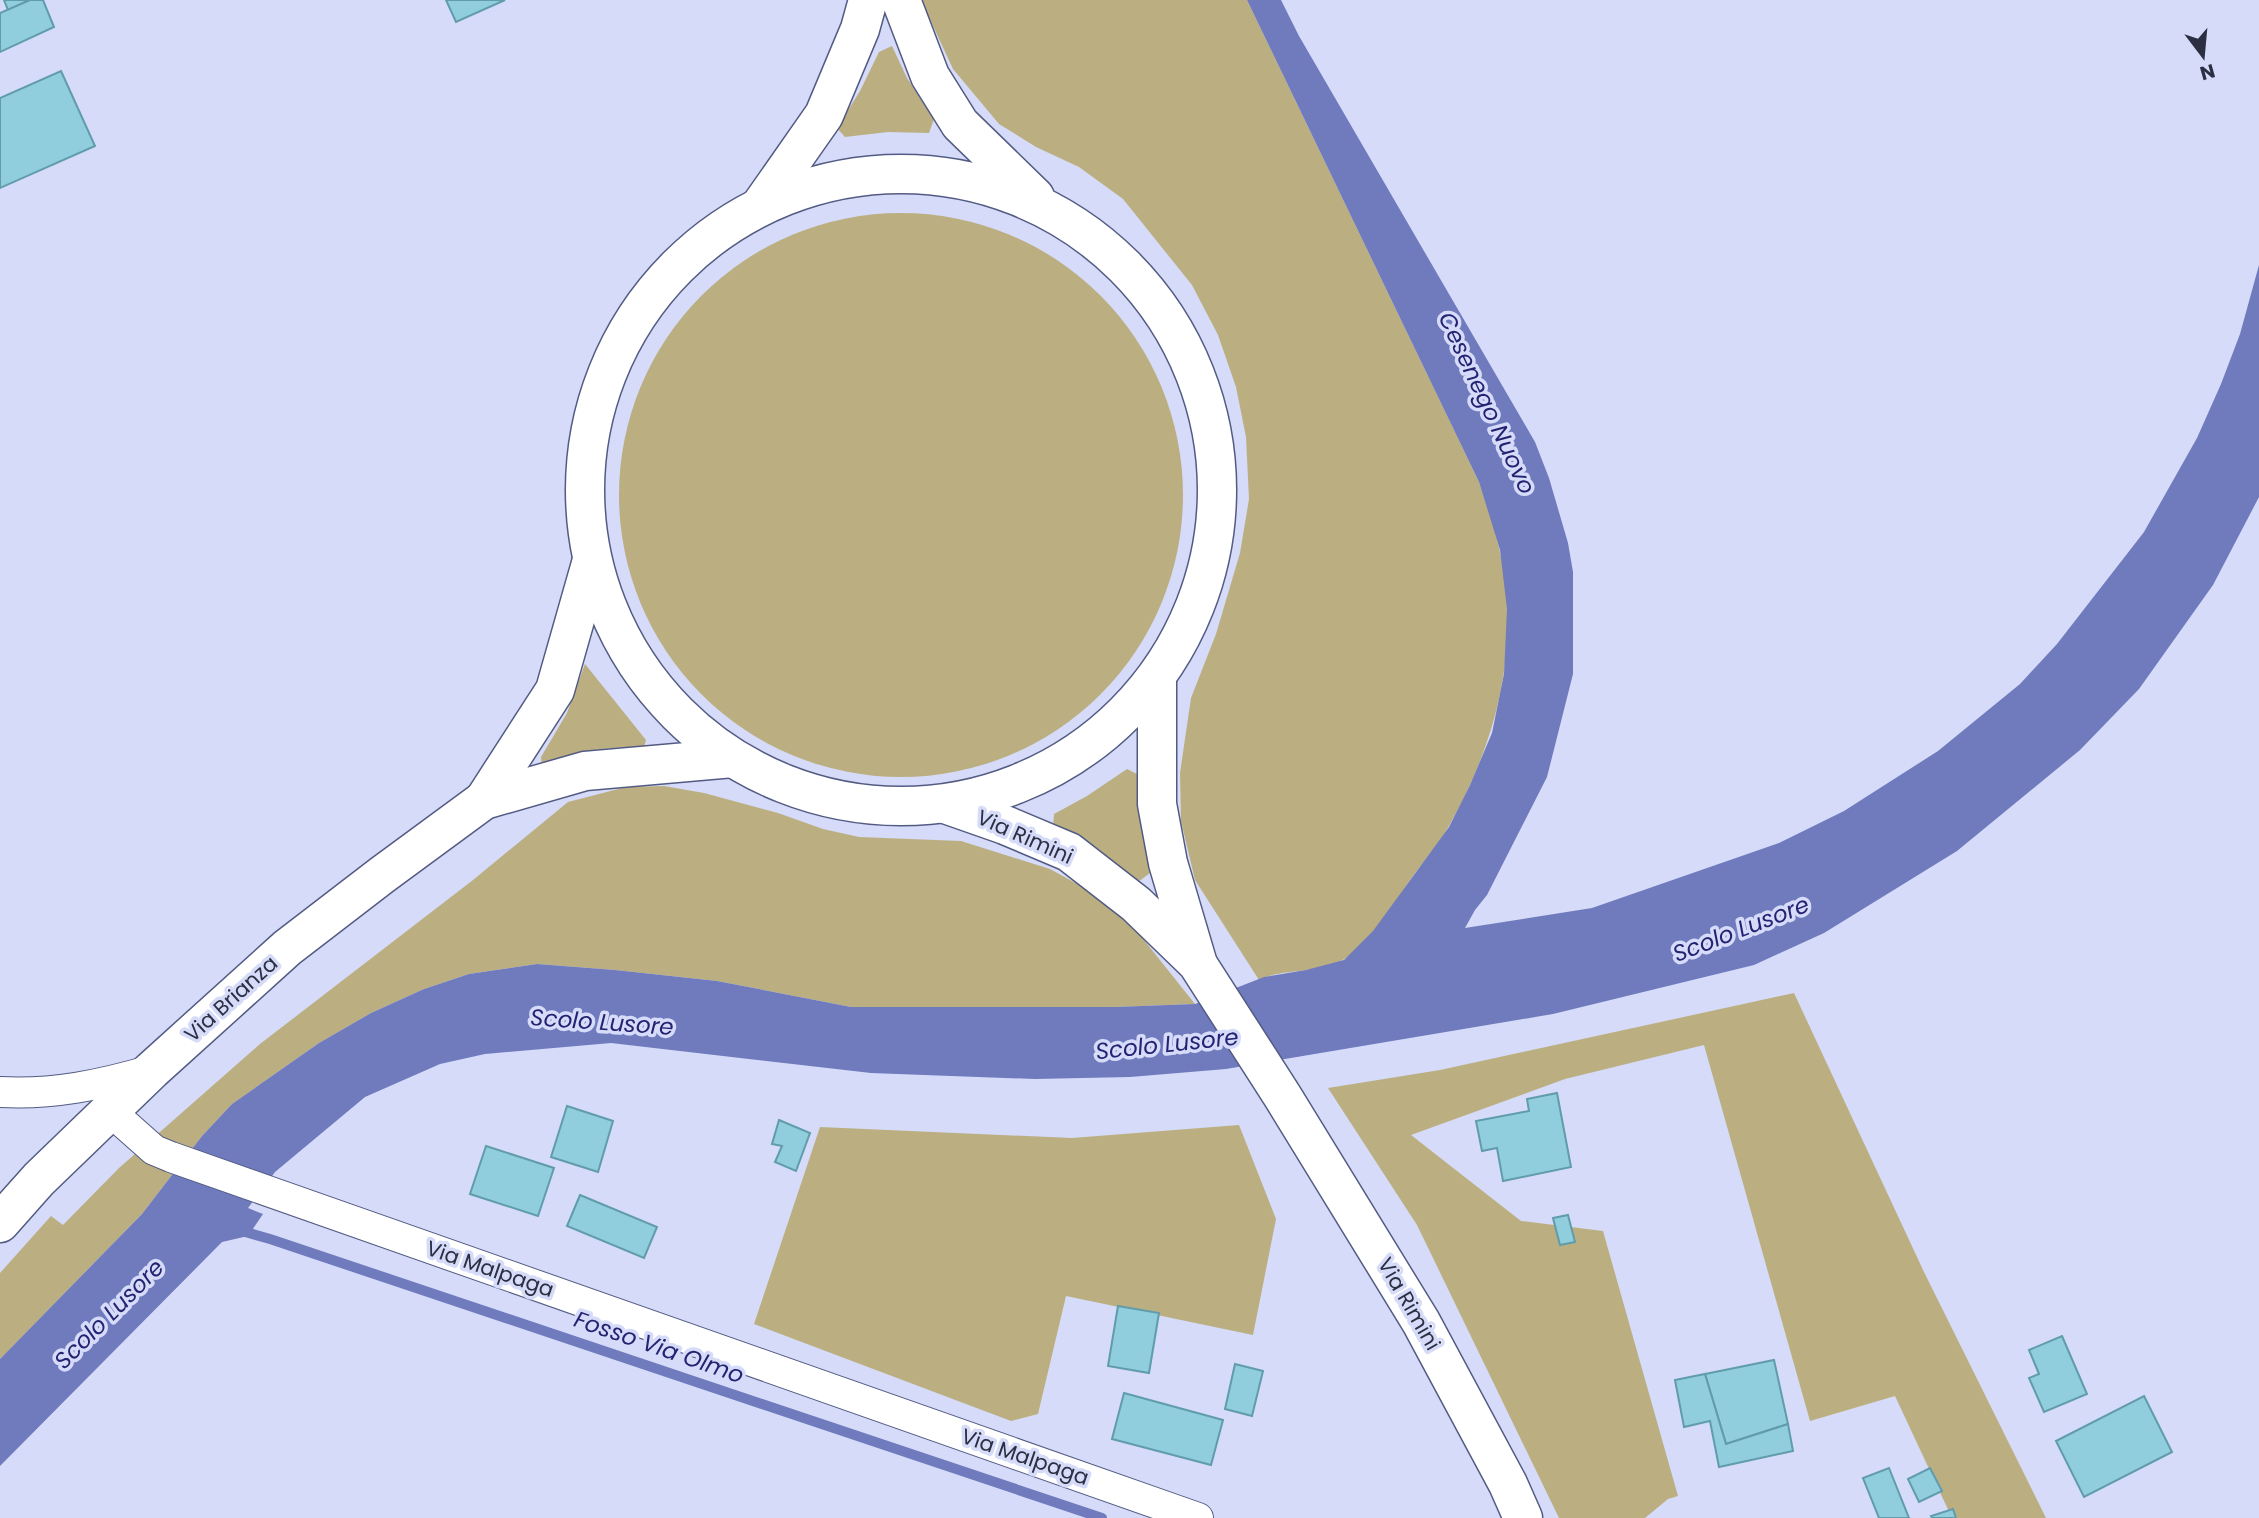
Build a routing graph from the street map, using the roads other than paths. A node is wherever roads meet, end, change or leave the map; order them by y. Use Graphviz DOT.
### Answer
graph roads {
  1 [pos="868,0"];
  2 [pos="901,0"];
  3 [pos="761,205"];
  4 [pos="1044,206"];
  5 [pos="592,559"];
  6 [pos="1157,677"];
  7 [pos="733,758"];
  8 [pos="484,800"];
  9 [pos="943,803"];
  10 [pos="1208,978"];
  11 [pos="152,1070"];
  12 [pos="0,1091"];
  13 [pos="110,1111"];
  14 [pos="0,1223"];
  15 [pos="1198,1518"];
  16 [pos="1523,1518"];
  1 -- 3 [label="main road"];
  2 -- 4 [label="main road"];
  3 -- 4 [label="main road"];
  3 -- 5 [label="main road"];
  4 -- 6 [label="main road"];
  5 -- 7 [label="main road"];
  5 -- 8 [label="main road, Via Brianza"];
  6 -- 9 [label="main road"];
  6 -- 10 [label="main road"];
  7 -- 8 [label="main road, Via Brianza"];
  7 -- 9 [label="main road"];
  8 -- 11 [label="main road, Via Brianza"];
  9 -- 10 [label="main road, Via Rimini"];
  10 -- 16 [label="main road, Via Rimini"];
  11 -- 12 [label="street"];
  11 -- 13 [label="main road, Via Brianza"];
  13 -- 14 [label="main road, Via Brianza"];
  13 -- 15 [label="street, Via Malpaga"];
}
